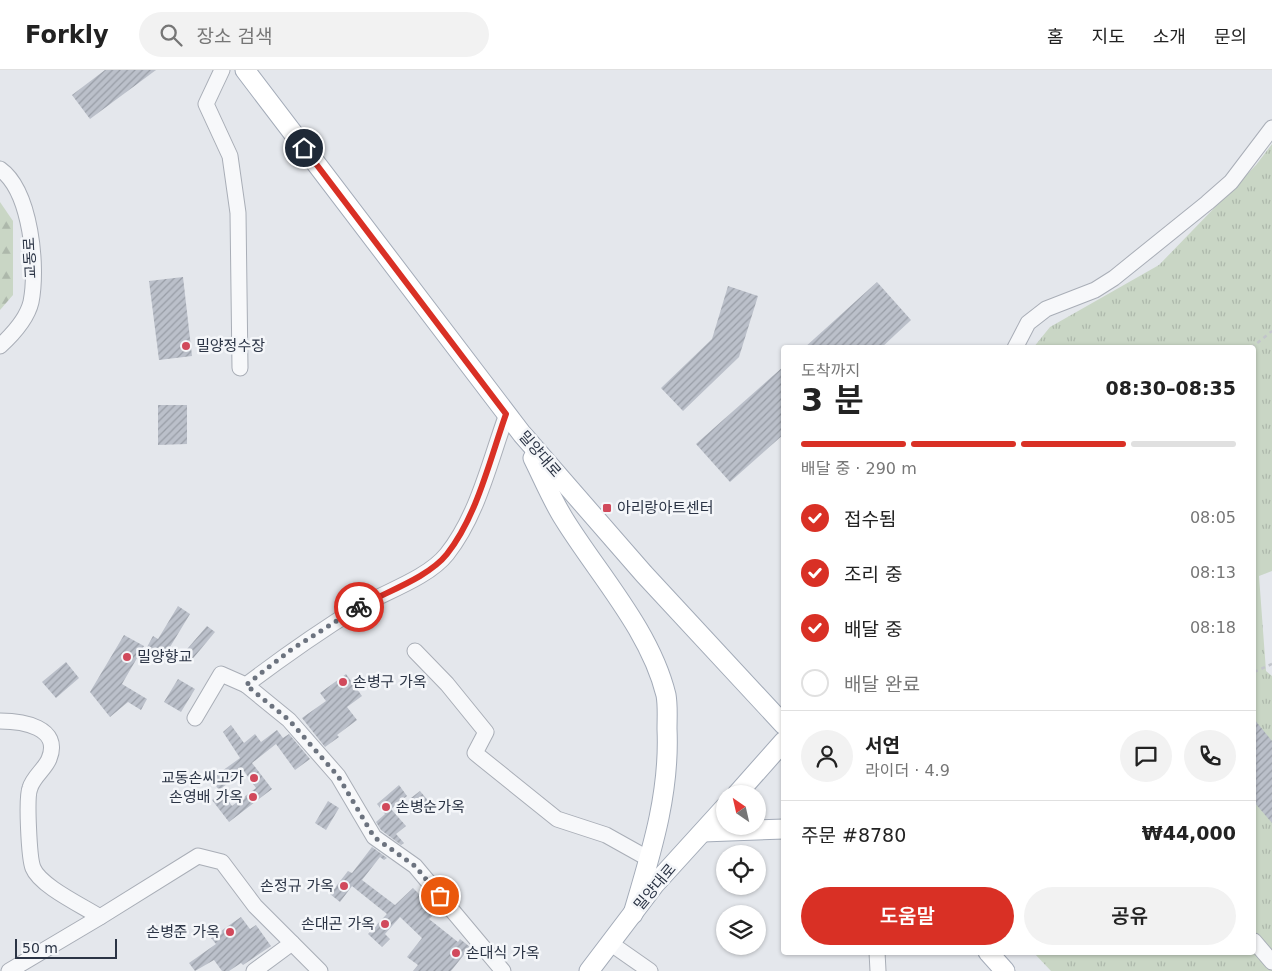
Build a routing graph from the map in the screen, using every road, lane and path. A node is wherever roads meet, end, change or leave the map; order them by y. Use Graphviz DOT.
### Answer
graph roads {
  1 [pos="222,70"];
  2 [pos="244,70"];
  3 [pos="1272,128"];
  4 [pos="0,169"];
  5 [pos="1272,331"];
  6 [pos="1017,345"];
  7 [pos="1255,345"];
  8 [pos="0,346"];
  9 [pos="240,368"];
  10 [pos="506,414"];
  11 [pos="522,434"];
  12 [pos="415,651"];
  13 [pos="1272,664"];
  14 [pos="1256,671"];
  15 [pos="246,685"];
  16 [pos="195,718"];
  17 [pos="0,721"];
  18 [pos="781,722"];
  19 [pos="781,744"];
  20 [pos="745,785"];
  21 [pos="716,817"];
  22 [pos="781,829"];
  23 [pos="703,832"];
  24 [pos="650,859"];
  25 [pos="633,914"];
  26 [pos="100,917"];
  27 [pos="1256,942"];
  28 [pos="292,943"];
  29 [pos="610,943"];
  30 [pos="877,955"];
  31 [pos="991,955"];
  32 [pos="1272,962"];
  33 [pos="9,971"];
  34 [pos="254,971"];
  35 [pos="320,971"];
  36 [pos="503,971"];
  37 [pos="589,971"];
  38 [pos="650,971"];
  39 [pos="878,971"];
  40 [pos="1005,971"];
  1 -- 9 [label="street"];
  2 -- 10 [label="main road, 밀양대로"];
  3 -- 6 [label="street"];
  4 -- 8 [label="street, 교동로"];
  5 -- 7 [label="path"];
  10 -- 11 [label="main road, 밀양대로"];
  10 -- 15 [label="street"];
  11 -- 18 [label="main road, 밀양대로"];
  11 -- 24 [label="main road"];
  12 -- 24 [label="street"];
  13 -- 14 [label="path"];
  15 -- 16 [label="street"];
  15 -- 36 [label="street"];
  17 -- 26 [label="street"];
  19 -- 20 [label="main road"];
  21 -- 23 [label="main road, 밀양대로"];
  22 -- 23 [label="main road"];
  23 -- 25 [label="main road, 밀양대로"];
  24 -- 25 [label="main road"];
  25 -- 29 [label="main road, 밀양대로"];
  26 -- 28 [label="street"];
  26 -- 33 [label="street"];
  27 -- 32 [label="street"];
  28 -- 34 [label="street"];
  28 -- 35 [label="street"];
  29 -- 37 [label="main road, 밀양대로"];
  29 -- 38 [label="street"];
  30 -- 39 [label="street"];
  31 -- 40 [label="main road"];
}
